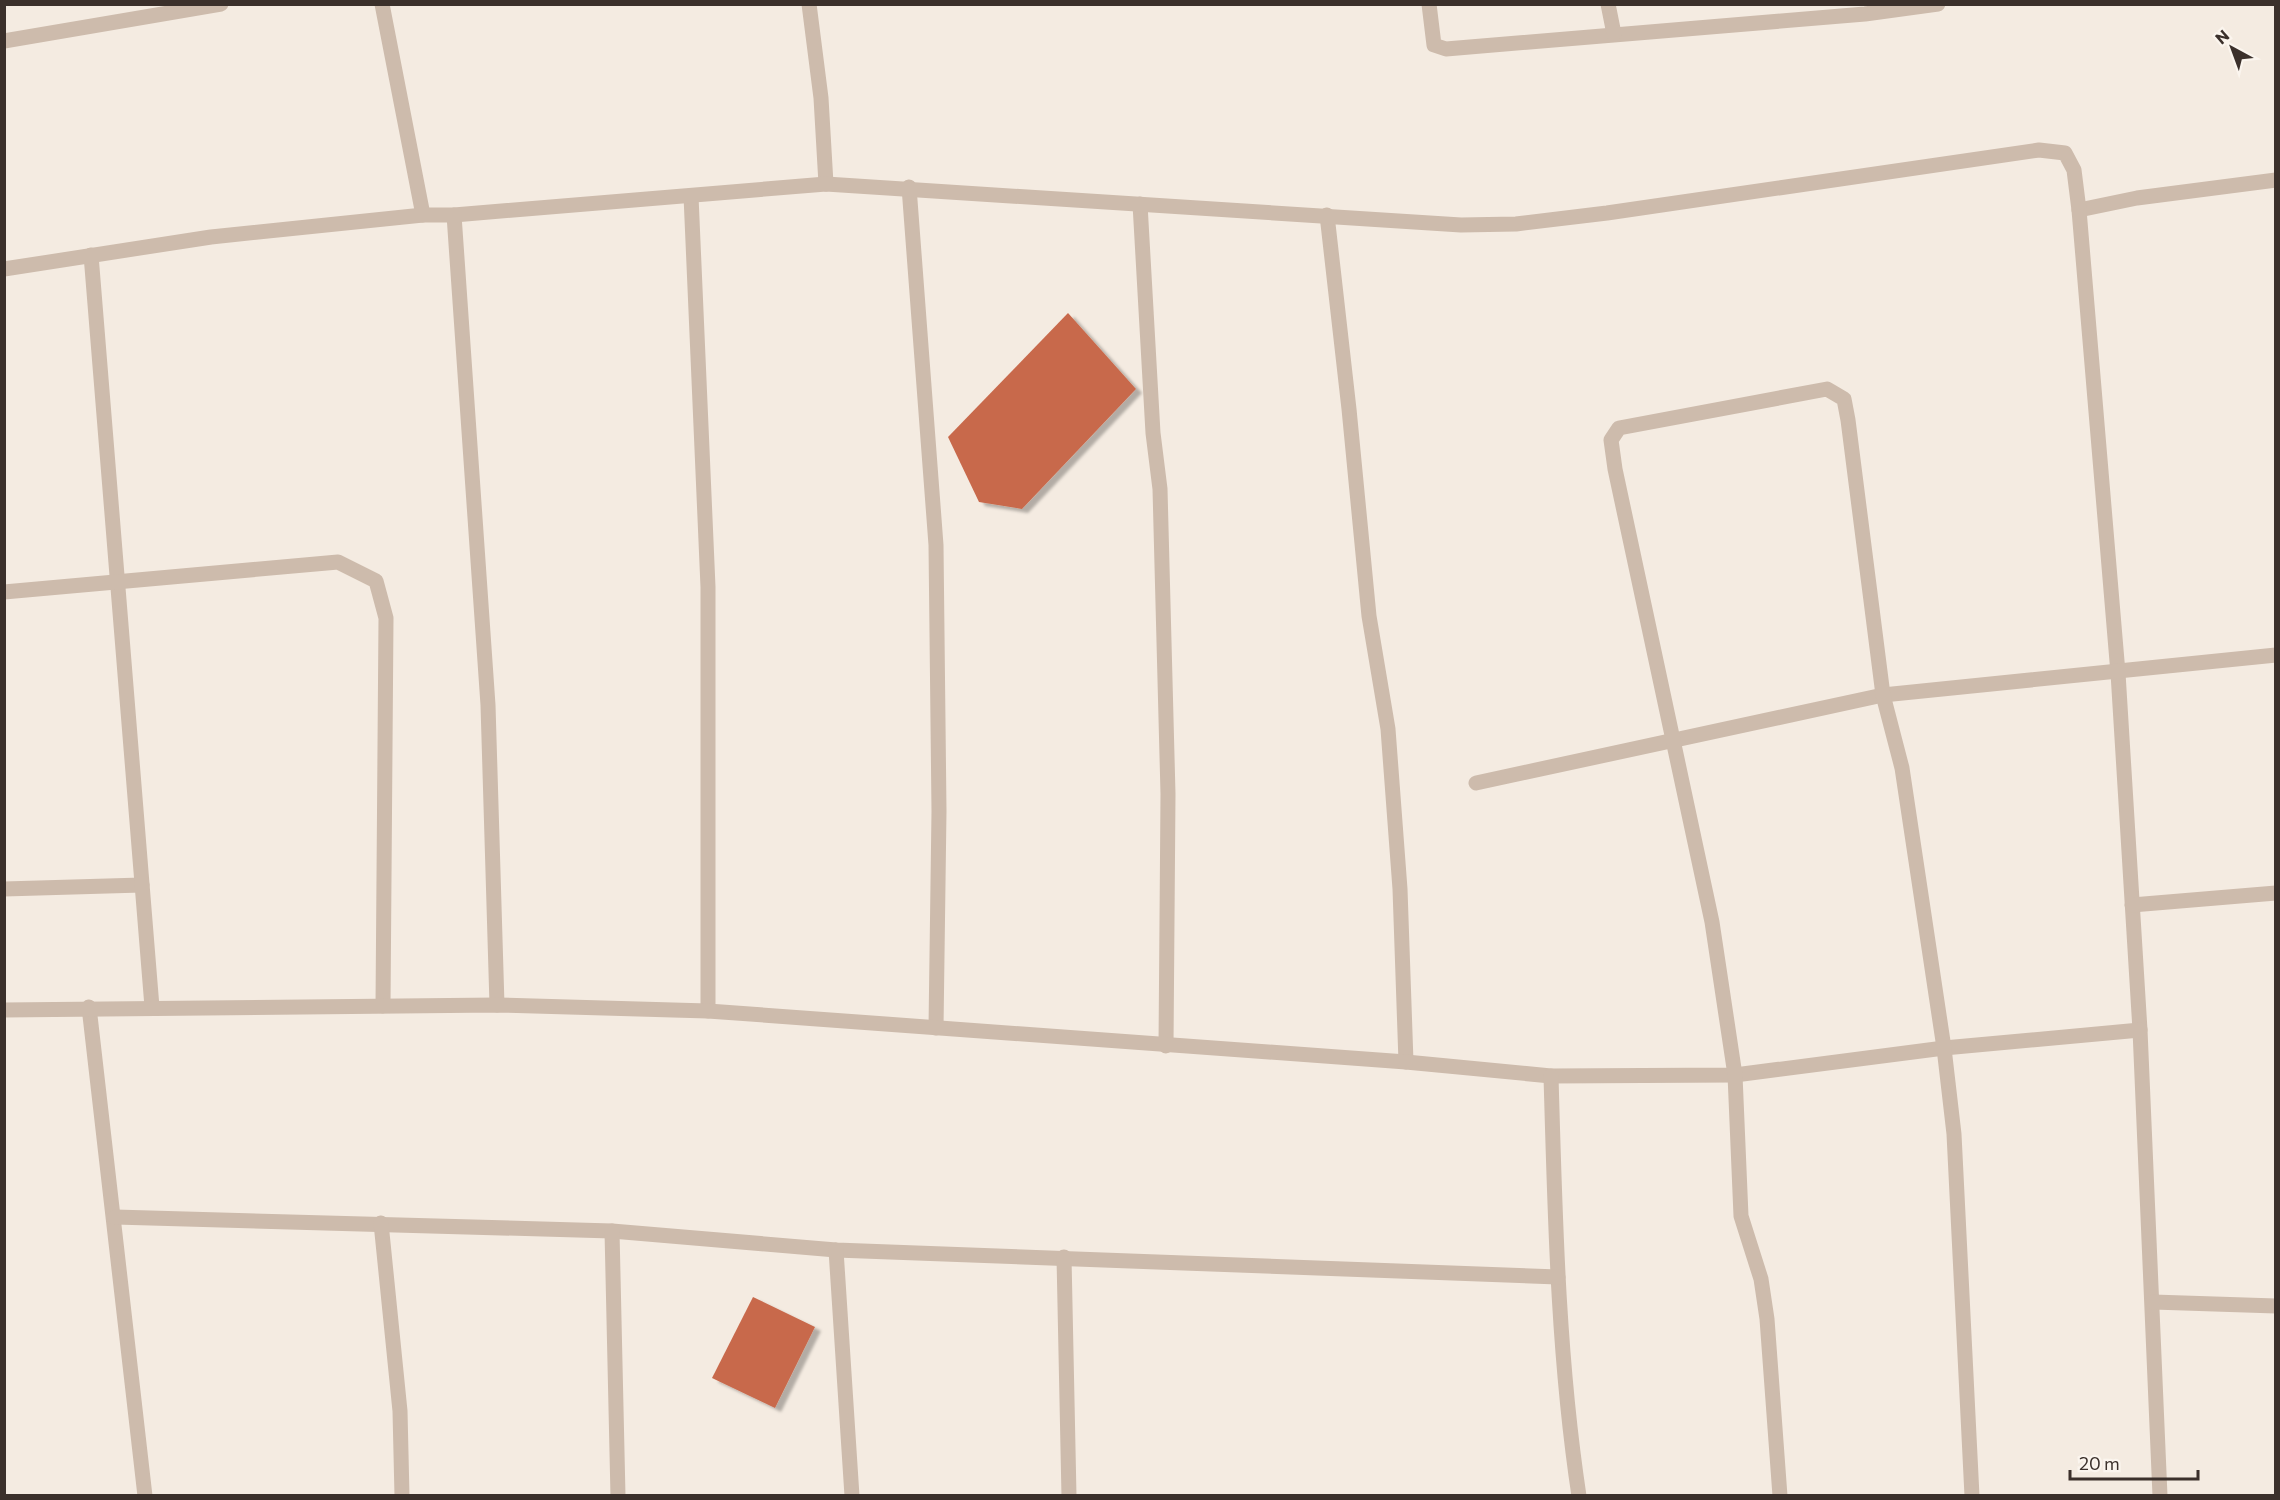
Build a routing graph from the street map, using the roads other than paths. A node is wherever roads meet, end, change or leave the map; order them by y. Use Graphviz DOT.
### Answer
graph roads {
  1 [pos="221,4"];
  2 [pos="382,4"];
  3 [pos="809,4"];
  4 [pos="1429,4"];
  5 [pos="1608,4"];
  6 [pos="1938,4"];
  7 [pos="1865,9"];
  8 [pos="1614,34"];
  9 [pos="4,41"];
  10 [pos="2276,180"];
  11 [pos="826,184"];
  12 [pos="909,187"];
  13 [pos="690,196"];
  14 [pos="1140,204"];
  15 [pos="2079,210"];
  16 [pos="423,215"];
  17 [pos="454,215"];
  18 [pos="1327,215"];
  19 [pos="91,255"];
  20 [pos="4,269"];
  21 [pos="117,581"];
  22 [pos="4,592"];
  23 [pos="2276,655"];
  24 [pos="2118,673"];
  25 [pos="1883,695"];
  26 [pos="1673,739"];
  27 [pos="1476,783"];
  28 [pos="142,885"];
  29 [pos="4,890"];
  30 [pos="2276,893"];
  31 [pos="2132,905"];
  32 [pos="497,1005"];
  33 [pos="383,1006"];
  34 [pos="88,1007"];
  35 [pos="152,1007"];
  36 [pos="4,1010"];
  37 [pos="708,1011"];
  38 [pos="936,1028"];
  39 [pos="2140,1030"];
  40 [pos="1166,1046"];
  41 [pos="1944,1048"];
  42 [pos="1407,1062"];
  43 [pos="1735,1075"];
  44 [pos="1551,1076"];
  45 [pos="115,1217"];
  46 [pos="381,1223"];
  47 [pos="612,1231"];
  48 [pos="836,1250"];
  49 [pos="1064,1257"];
  50 [pos="1558,1277"];
  51 [pos="2153,1302"];
  52 [pos="2276,1306"];
  53 [pos="146,1496"];
  54 [pos="402,1496"];
  55 [pos="618,1496"];
  56 [pos="852,1496"];
  57 [pos="1069,1496"];
  58 [pos="1579,1496"];
  59 [pos="1780,1496"];
  60 [pos="1972,1496"];
  61 [pos="2160,1496"];
  1 -- 9 [label="street"];
  2 -- 16 [label="street"];
  3 -- 11 [label="street"];
  4 -- 8 [label="street"];
  5 -- 8 [label="street"];
  6 -- 7 [label="street"];
  7 -- 8 [label="street"];
  10 -- 15 [label="street"];
  11 -- 12 [label="street"];
  11 -- 13 [label="street"];
  12 -- 14 [label="street"];
  12 -- 38 [label="street"];
  13 -- 17 [label="street"];
  13 -- 37 [label="street"];
  14 -- 18 [label="street"];
  14 -- 40 [label="street"];
  15 -- 18 [label="street"];
  15 -- 24 [label="street"];
  16 -- 17 [label="street"];
  16 -- 19 [label="street"];
  17 -- 32 [label="street"];
  18 -- 42 [label="street"];
  19 -- 20 [label="street"];
  19 -- 21 [label="street"];
  21 -- 22 [label="street"];
  21 -- 28 [label="street"];
  21 -- 33 [label="street"];
  23 -- 24 [label="street"];
  24 -- 25 [label="street"];
  24 -- 31 [label="street"];
  25 -- 26 [label="street"];
  25 -- 26 [label="street"];
  25 -- 41 [label="street"];
  26 -- 27 [label="street"];
  26 -- 43 [label="street"];
  28 -- 29 [label="street"];
  28 -- 35 [label="street"];
  30 -- 31 [label="street"];
  31 -- 39 [label="street"];
  32 -- 33 [label="street"];
  32 -- 37 [label="street"];
  33 -- 35 [label="street"];
  34 -- 35 [label="street"];
  34 -- 36 [label="street"];
  34 -- 45 [label="street"];
  37 -- 38 [label="street"];
  38 -- 40 [label="street"];
  39 -- 41 [label="street"];
  39 -- 51 [label="street"];
  40 -- 42 [label="street"];
  41 -- 43 [label="street"];
  41 -- 60 [label="street"];
  42 -- 44 [label="street"];
  43 -- 44 [label="street"];
  43 -- 59 [label="street"];
  44 -- 50 [label="street"];
  45 -- 46 [label="street"];
  45 -- 53 [label="street"];
  46 -- 47 [label="street"];
  46 -- 54 [label="street"];
  47 -- 48 [label="street"];
  47 -- 55 [label="street"];
  48 -- 49 [label="street"];
  48 -- 56 [label="street"];
  49 -- 50 [label="street"];
  49 -- 57 [label="street"];
  50 -- 58 [label="street"];
  51 -- 52 [label="street"];
  51 -- 61 [label="street"];
}
